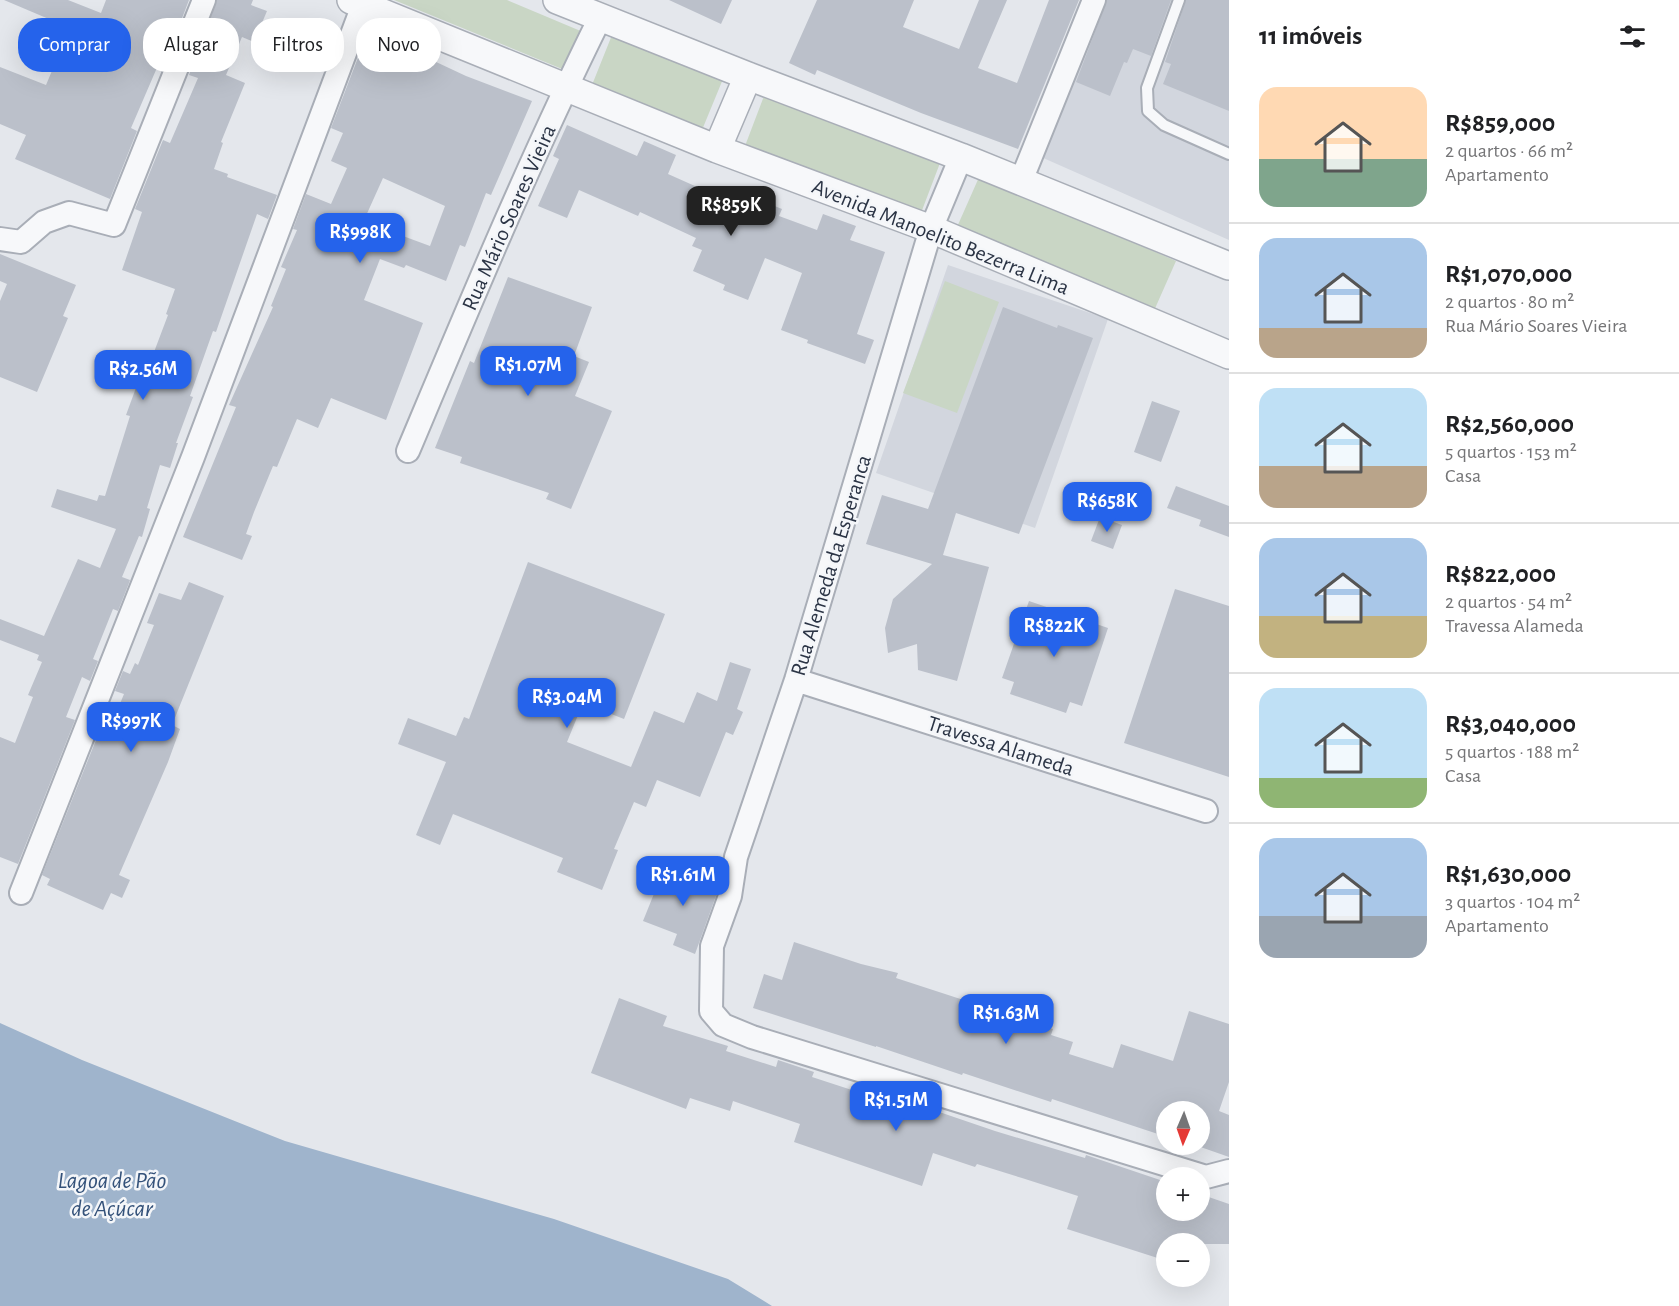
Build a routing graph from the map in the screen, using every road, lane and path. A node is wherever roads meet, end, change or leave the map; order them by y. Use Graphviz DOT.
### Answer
graph roads {
  1 [pos="204,0"];
  2 [pos="557,0"];
  3 [pos="1094,0"];
  4 [pos="1179,0"];
  5 [pos="360,2"];
  6 [pos="600,18"];
  7 [pos="748,76"];
  8 [pos="566,87"];
  9 [pos="717,149"];
  10 [pos="1229,154"];
  11 [pos="961,157"];
  12 [pos="1021,181"];
  13 [pos="931,229"];
  14 [pos="0,239"];
  15 [pos="1229,266"];
  16 [pos="1229,355"];
  17 [pos="408,452"];
  18 [pos="796,680"];
  19 [pos="1206,811"];
  20 [pos="21,893"];
  21 [pos="1229,1171"];
  1 -- 14 [label="street"];
  2 -- 6 [label="street"];
  3 -- 12 [label="street"];
  4 -- 10 [label="lane"];
  5 -- 8 [label="street, Avenida Manoelito Bezerra Lima"];
  5 -- 20 [label="street"];
  6 -- 7 [label="street"];
  6 -- 8 [label="street, Rua Mário Soares Vieira"];
  7 -- 9 [label="street"];
  7 -- 11 [label="street"];
  8 -- 9 [label="street, Avenida Manoelito Bezerra Lima"];
  8 -- 17 [label="street, Rua Mário Soares Vieira"];
  9 -- 13 [label="street, Avenida Manoelito Bezerra Lima"];
  11 -- 12 [label="street"];
  11 -- 13 [label="street, Rua Alemeda da Esperanca"];
  12 -- 15 [label="street"];
  13 -- 16 [label="street, Avenida Manoelito Bezerra Lima"];
  13 -- 18 [label="street, Rua Alemeda da Esperanca"];
  18 -- 19 [label="street, Travessa Alameda"];
  18 -- 21 [label="street, Rua Alemeda da Esperanca"];
}
